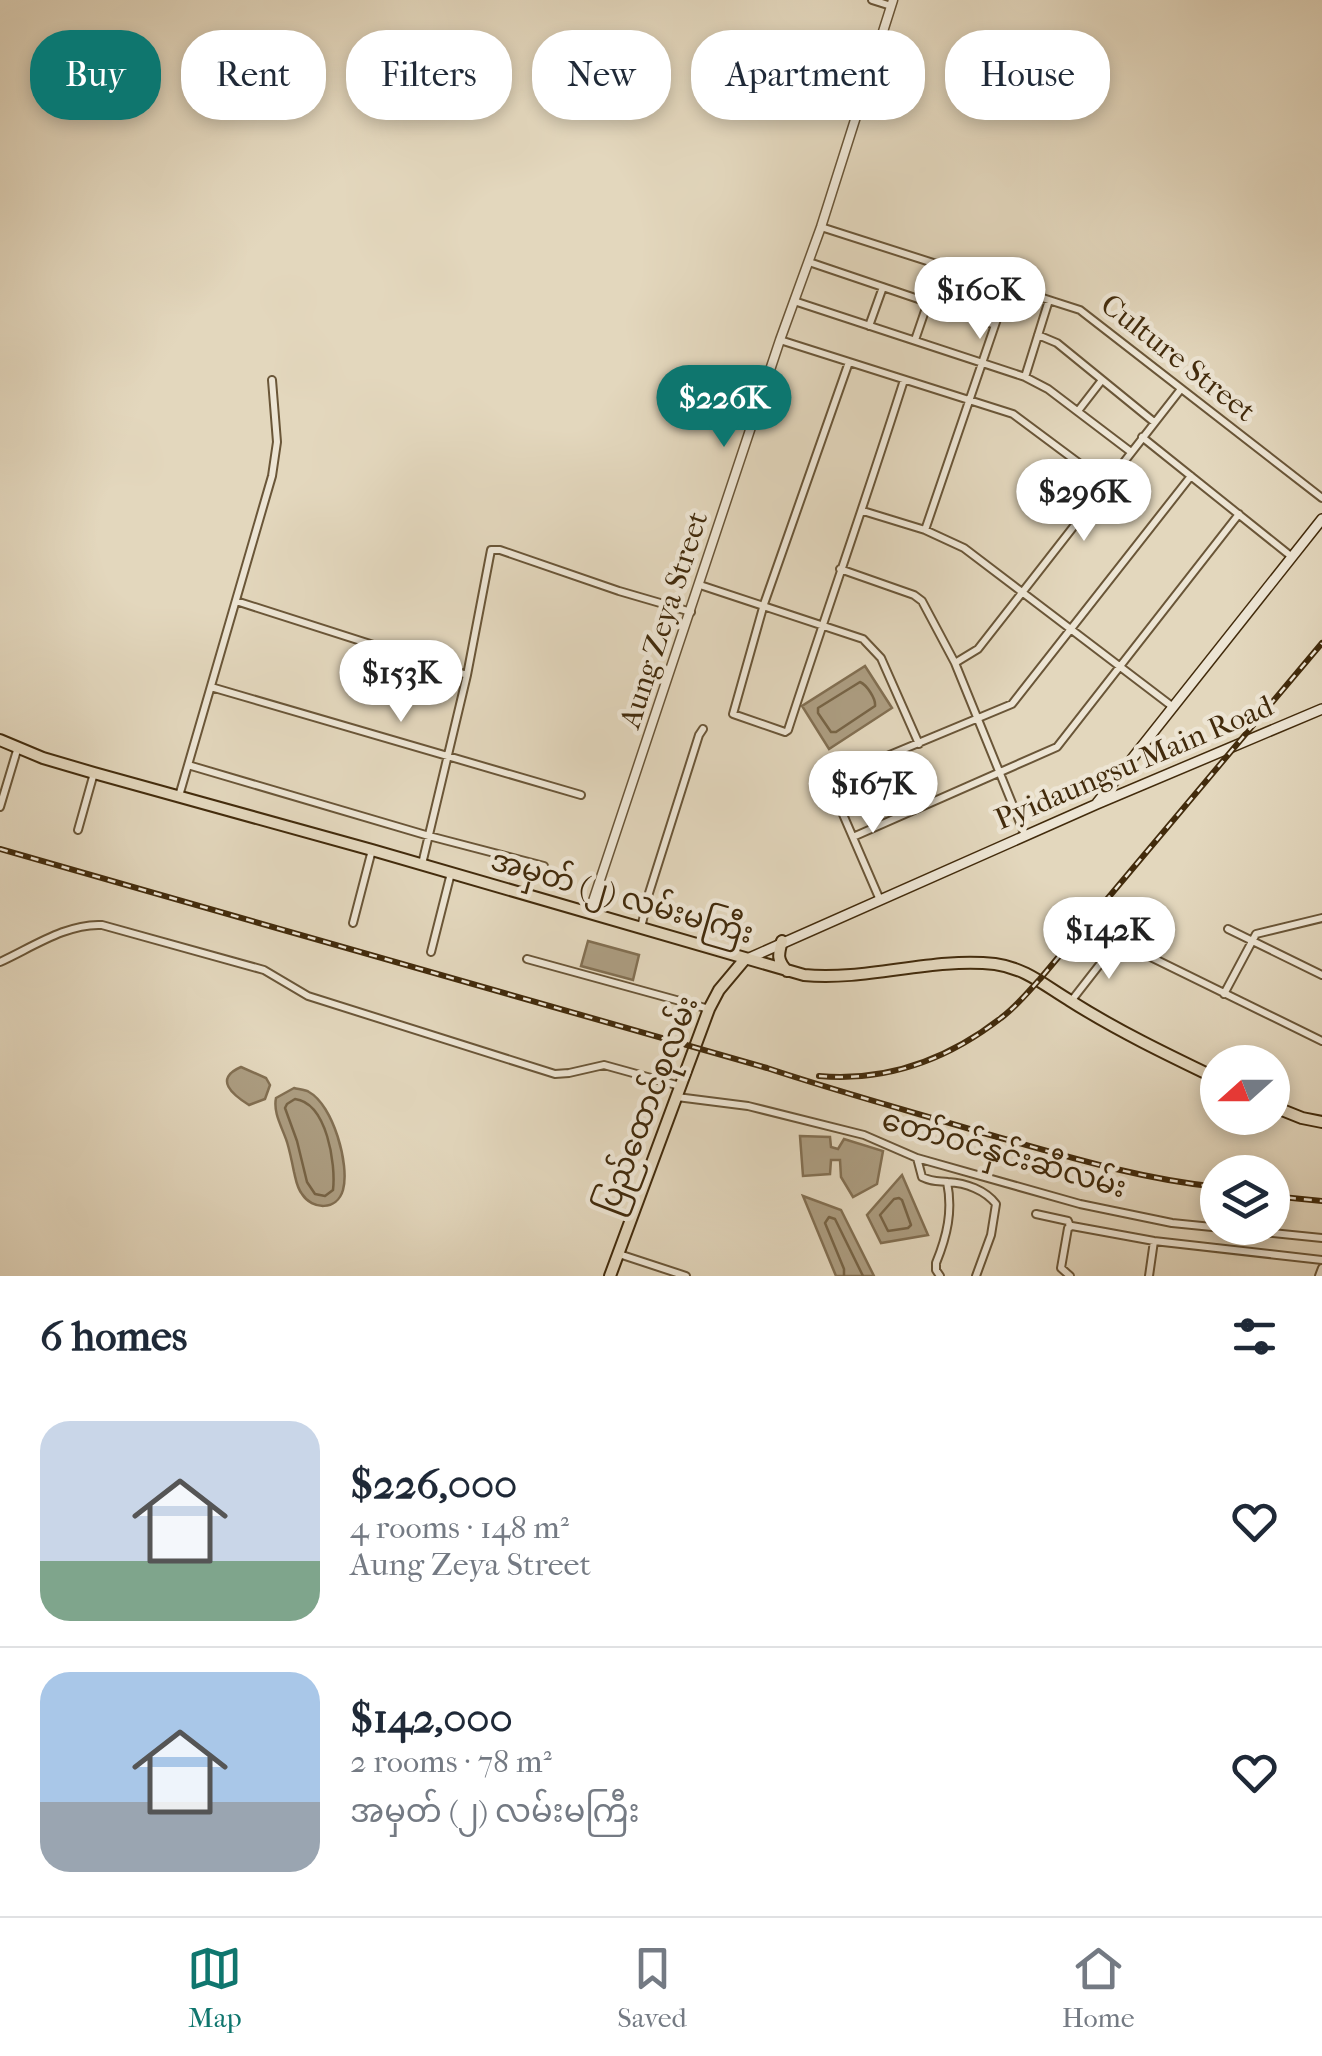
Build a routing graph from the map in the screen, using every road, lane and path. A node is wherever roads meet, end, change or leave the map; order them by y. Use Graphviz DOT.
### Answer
graph roads {
  1 [pos="872,0"];
  2 [pos="892,3"];
  3 [pos="821,227"];
  4 [pos="809,262"];
  5 [pos="882,287"];
  6 [pos="1008,287"];
  7 [pos="1049,300"];
  8 [pos="794,302"];
  9 [pos="928,302"];
  10 [pos="995,325"];
  11 [pos="869,326"];
  12 [pos="1038,335"];
  13 [pos="780,340"];
  14 [pos="914,340"];
  15 [pos="848,362"];
  16 [pos="982,362"];
  17 [pos="1025,377"];
  18 [pos="272,380"];
  19 [pos="904,380"];
  20 [pos="1102,380"];
  21 [pos="1181,389"];
  22 [pos="969,400"];
  23 [pos="1078,411"];
  24 [pos="1154,422"];
  25 [pos="1142,438"];
  26 [pos="1131,452"];
  27 [pos="1191,476"];
  28 [pos="1107,484"];
  29 [pos="1322,498"];
  30 [pos="863,511"];
  31 [pos="1238,514"];
  32 [pos="1322,519"];
  33 [pos="925,530"];
  34 [pos="1292,557"];
  35 [pos="840,568"];
  36 [pos="700,585"];
  37 [pos="1024,593"];
  38 [pos="236,601"];
  39 [pos="764,604"];
  40 [pos="691,612"];
  41 [pos="822,624"];
  42 [pos="1071,631"];
  43 [pos="955,662"];
  44 [pos="1119,667"];
  45 [pos="467,675"];
  46 [pos="211,688"];
  47 [pos="1174,708"];
  48 [pos="1322,709"];
  49 [pos="978,718"];
  50 [pos="704,729"];
  51 [pos="0,740"];
  52 [pos="919,744"];
  53 [pos="18,748"];
  54 [pos="448,757"];
  55 [pos="188,765"];
  56 [pos="999,772"];
  57 [pos="94,774"];
  58 [pos="581,795"];
  59 [pos="179,797"];
  60 [pos="1097,804"];
  61 [pos="0,807"];
  62 [pos="78,830"];
  63 [pos="429,836"];
  64 [pos="853,836"];
  65 [pos="1025,836"];
  66 [pos="372,850"];
  67 [pos="422,864"];
  68 [pos="544,866"];
  69 [pos="451,873"];
  70 [pos="881,901"];
  71 [pos="589,912"];
  72 [pos="1322,918"];
  73 [pos="352,922"];
  74 [pos="641,928"];
  75 [pos="1228,929"];
  76 [pos="1252,941"];
  77 [pos="782,942"];
  78 [pos="431,952"];
  79 [pos="528,959"];
  80 [pos="746,959"];
  81 [pos="0,962"];
  82 [pos="788,972"];
  83 [pos="1322,974"];
  84 [pos="1224,994"];
  85 [pos="1071,1002"];
  86 [pos="709,1008"];
  87 [pos="1322,1041"];
  88 [pos="1200,1070"];
  89 [pos="678,1091"];
  90 [pos="1290,1113"];
  91 [pos="1322,1122"];
  92 [pos="917,1158"];
  93 [pos="947,1182"];
  94 [pos="1036,1214"];
  95 [pos="1070,1226"];
  96 [pos="1322,1238"];
  97 [pos="1154,1241"];
  98 [pos="619,1254"];
  99 [pos="1322,1260"];
  100 [pos="1322,1268"];
  101 [pos="610,1276"];
  102 [pos="686,1276"];
  103 [pos="940,1276"];
  104 [pos="976,1276"];
  105 [pos="1070,1276"];
  106 [pos="1150,1276"];
  107 [pos="1319,1276"];
  1 -- 2 [label="street"];
  2 -- 3 [label="street, Aung Zeya Street"];
  3 -- 4 [label="street, Aung Zeya Street"];
  3 -- 6 [label="street, Culture Street"];
  4 -- 5 [label="street"];
  4 -- 8 [label="street, Aung Zeya Street"];
  5 -- 9 [label="street"];
  5 -- 11 [label="street"];
  6 -- 7 [label="street, Culture Street"];
  6 -- 10 [label="street"];
  7 -- 12 [label="street"];
  7 -- 21 [label="street, Culture Street"];
  8 -- 11 [label="street"];
  8 -- 13 [label="street, Aung Zeya Street"];
  9 -- 10 [label="street"];
  9 -- 14 [label="street"];
  10 -- 16 [label="street"];
  11 -- 14 [label="street"];
  12 -- 17 [label="street"];
  12 -- 20 [label="street"];
  13 -- 15 [label="street"];
  13 -- 36 [label="street, Aung Zeya Street"];
  14 -- 16 [label="street"];
  15 -- 19 [label="street"];
  15 -- 39 [label="street"];
  16 -- 17 [label="street"];
  16 -- 22 [label="street"];
  17 -- 23 [label="street"];
  18 -- 38 [label="street"];
  19 -- 22 [label="street"];
  19 -- 30 [label="street"];
  20 -- 23 [label="street"];
  20 -- 24 [label="street"];
  21 -- 24 [label="street"];
  21 -- 29 [label="street, Culture Street"];
  22 -- 28 [label="street"];
  22 -- 33 [label="street"];
  23 -- 26 [label="street"];
  24 -- 25 [label="street"];
  25 -- 26 [label="street"];
  25 -- 27 [label="street"];
  26 -- 28 [label="street"];
  27 -- 31 [label="street"];
  27 -- 42 [label="street"];
  28 -- 37 [label="street"];
  30 -- 33 [label="street"];
  30 -- 35 [label="street"];
  31 -- 34 [label="street"];
  31 -- 44 [label="street"];
  32 -- 34 [label="main road"];
  33 -- 37 [label="street"];
  34 -- 47 [label="main road"];
  35 -- 41 [label="street"];
  35 -- 43 [label="street"];
  36 -- 39 [label="street"];
  36 -- 40 [label="street, Aung Zeya Street"];
  37 -- 42 [label="street"];
  37 -- 43 [label="street"];
  38 -- 45 [label="street"];
  38 -- 46 [label="street"];
  39 -- 41 [label="street"];
  39 -- 41 [label="street"];
  40 -- 45 [label="street"];
  40 -- 71 [label="street, Aung Zeya Street"];
  41 -- 52 [label="street"];
  42 -- 44 [label="street"];
  42 -- 49 [label="street"];
  43 -- 49 [label="street"];
  44 -- 47 [label="street"];
  44 -- 56 [label="street"];
  45 -- 54 [label="street"];
  46 -- 54 [label="street"];
  46 -- 55 [label="street"];
  47 -- 60 [label="main road"];
  48 -- 60 [label="main road, Pyidaungsu Main Road"];
  49 -- 52 [label="street"];
  49 -- 56 [label="street"];
  50 -- 74 [label="street"];
  51 -- 53 [label="main road, အမှတ် (၂) လမ်းမကြီး"];
  52 -- 64 [label="street"];
  53 -- 57 [label="main road, အမှတ် (၂) လမ်းမကြီး"];
  53 -- 61 [label="street"];
  54 -- 58 [label="street"];
  54 -- 63 [label="street"];
  55 -- 59 [label="street"];
  55 -- 63 [label="street"];
  56 -- 64 [label="street"];
  56 -- 65 [label="street"];
  57 -- 59 [label="main road, အမှတ် (၂) လမ်းမကြီး"];
  57 -- 62 [label="street"];
  59 -- 66 [label="main road, အမှတ် (၂) လမ်းမကြီး"];
  60 -- 65 [label="main road, Pyidaungsu Main Road"];
  63 -- 67 [label="street"];
  63 -- 68 [label="street"];
  64 -- 70 [label="street"];
  65 -- 70 [label="main road, Pyidaungsu Main Road"];
  66 -- 67 [label="main road, အမှတ် (၂) လမ်းမကြီး"];
  66 -- 73 [label="street"];
  67 -- 69 [label="main road, အမှတ် (၂) လမ်းမကြီး"];
  69 -- 71 [label="main road, အမှတ် (၂) လမ်းမကြီး"];
  69 -- 78 [label="street"];
  70 -- 77 [label="main road, Pyidaungsu Main Road"];
  71 -- 74 [label="main road, အမှတ် (၂) လမ်းမကြီး"];
  72 -- 76 [label="street"];
  74 -- 80 [label="main road, အမှတ် (၂) လမ်းမကြီး"];
  75 -- 76 [label="street"];
  76 -- 83 [label="street"];
  76 -- 84 [label="street"];
  77 -- 80 [label="main road, Pyidaungsu Main Road"];
  77 -- 82 [label="main road"];
  79 -- 86 [label="street"];
  80 -- 82 [label="main road, အမှတ် (၂) လမ်းမကြီး"];
  80 -- 86 [label="main road, ပြည်ထောင်စုလမ်း"];
  81 -- 89 [label="street, တော်ဝင်နှင်းဆီလမ်း"];
  82 -- 85 [label="main road, အမှတ် (၂) လမ်းမကြီး"];
  84 -- 85 [label="street"];
  84 -- 87 [label="street"];
  85 -- 88 [label="main road, အမှတ် (၂) လမ်းမကြီး"];
  86 -- 89 [label="main road, ပြည်ထောင်စုလမ်း"];
  89 -- 92 [label="street, တော်ဝင်နှင်းဆီလမ်း"];
  89 -- 98 [label="main road, ပြည်ထောင်စုလမ်း"];
  90 -- 91 [label="main road"];
  92 -- 93 [label="street"];
  92 -- 96 [label="street, တော်ဝင်နှင်းဆီလမ်း"];
  93 -- 103 [label="street"];
  93 -- 104 [label="street"];
  94 -- 95 [label="street"];
  95 -- 97 [label="street"];
  95 -- 105 [label="street"];
  97 -- 99 [label="street"];
  97 -- 106 [label="street"];
  98 -- 101 [label="main road, ပြည်ထောင်စုလမ်း"];
  98 -- 102 [label="street"];
  100 -- 107 [label="street"];
}
